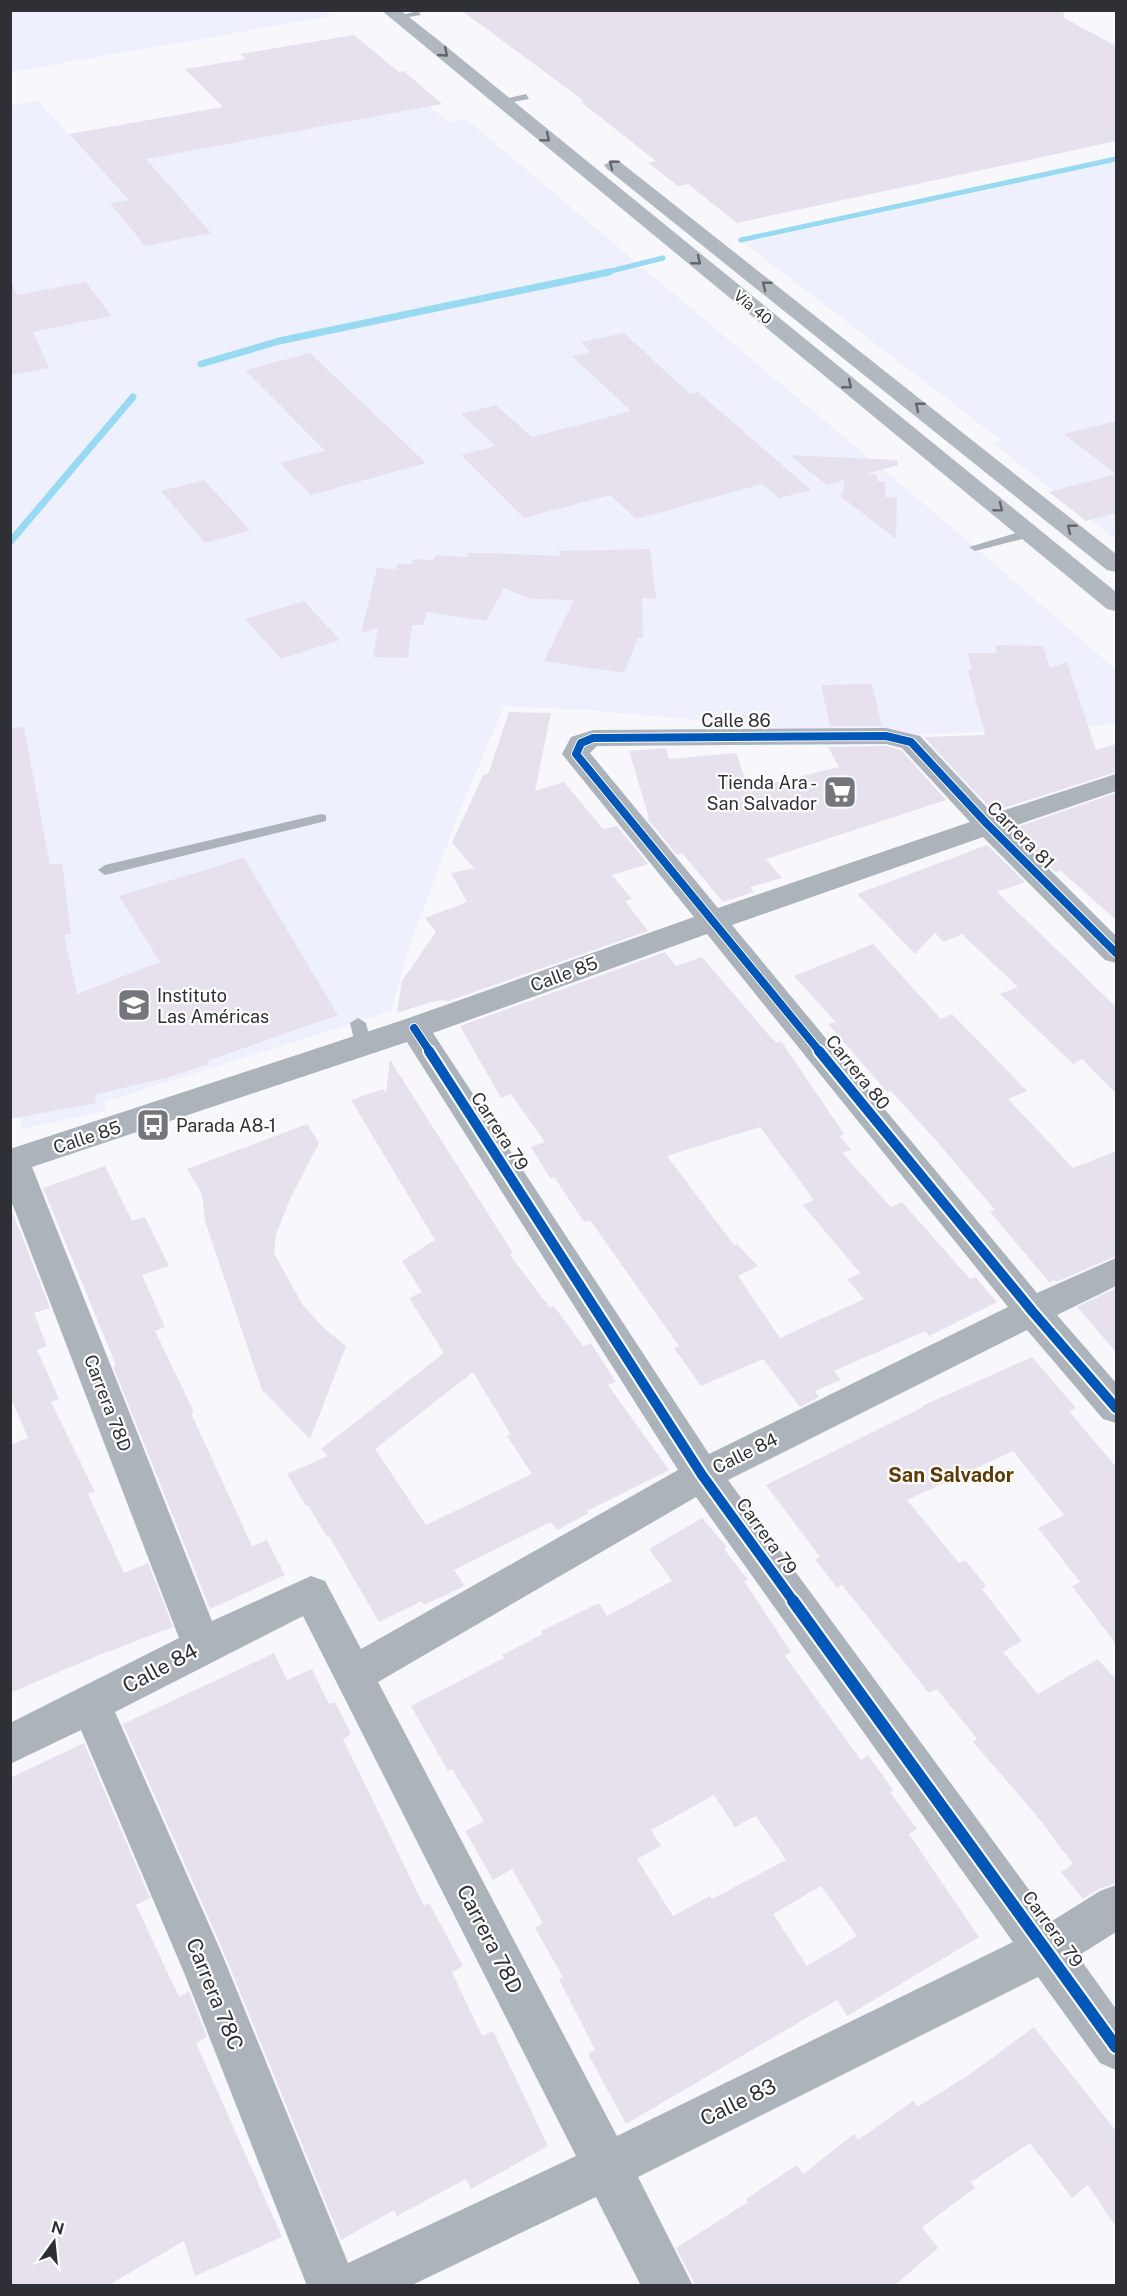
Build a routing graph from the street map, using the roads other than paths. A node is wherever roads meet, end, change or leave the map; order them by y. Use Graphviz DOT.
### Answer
graph roads {
  1 [pos="416,12"];
  2 [pos="393,14"];
  3 [pos="503,87"];
  4 [pos="1030,533"];
  5 [pos="975,547"];
  6 [pos="1116,565"];
  7 [pos="1116,604"];
  8 [pos="905,738"];
  9 [pos="576,754"];
  10 [pos="1116,782"];
  11 [pos="321,818"];
  12 [pos="987,824"];
  13 [pos="105,870"];
  14 [pos="713,920"];
  15 [pos="1116,953"];
  16 [pos="414,1028"];
  17 [pos="12,1162"];
  18 [pos="1116,1271"];
  19 [pos="1032,1311"];
  20 [pos="1116,1408"];
  21 [pos="702,1475"];
  22 [pos="311,1593"];
  23 [pos="202,1646"];
  24 [pos="354,1674"];
  25 [pos="91,1705"];
  26 [pos="10,1745"];
  27 [pos="1116,1907"];
  28 [pos="1047,1949"];
  29 [pos="1116,2047"];
  30 [pos="608,2166"];
  31 [pos="332,2286"];
  32 [pos="354,2286"];
  33 [pos="668,2286"];
  1 -- 2 [label="lane"];
  1 -- 3 [label="highway, Vía 40"];
  2 -- 3 [label="highway, Vía 40, one-way"];
  3 -- 4 [label="highway, Vía 40, one-way"];
  6 -- 3 [label="highway, Vía 40, one-way"];
  4 -- 5 [label="lane"];
  4 -- 7 [label="highway, Vía 40"];
  8 -- 9 [label="street, Calle 86"];
  8 -- 12 [label="street, Carrera 81"];
  9 -- 14 [label="street, Carrera 80"];
  10 -- 12 [label="street, Calle 85"];
  11 -- 13 [label="lane"];
  12 -- 14 [label="street, Calle 85"];
  12 -- 15 [label="street, Carrera 81"];
  14 -- 16 [label="street, Calle 85"];
  14 -- 19 [label="street, Carrera 80"];
  16 -- 17 [label="street, Calle 85"];
  16 -- 21 [label="street, Carrera 79"];
  17 -- 23 [label="street, Carrera 78D"];
  18 -- 19 [label="street, Calle 84"];
  19 -- 20 [label="street, Carrera 80"];
  19 -- 21 [label="street, Calle 84"];
  21 -- 24 [label="street, Calle 84"];
  21 -- 28 [label="street, Carrera 79"];
  22 -- 23 [label="street, Calle 84"];
  22 -- 24 [label="street, Carrera 78D"];
  23 -- 25 [label="street, Calle 84"];
  24 -- 30 [label="street, Carrera 78D"];
  25 -- 26 [label="street, Calle 84"];
  25 -- 31 [label="street, Carrera 78C"];
  27 -- 28 [label="street, Calle 83"];
  28 -- 29 [label="street, Carrera 79"];
  28 -- 30 [label="street, Calle 83"];
  30 -- 32 [label="street, Calle 83"];
  30 -- 33 [label="street, Carrera 78D"];
}
